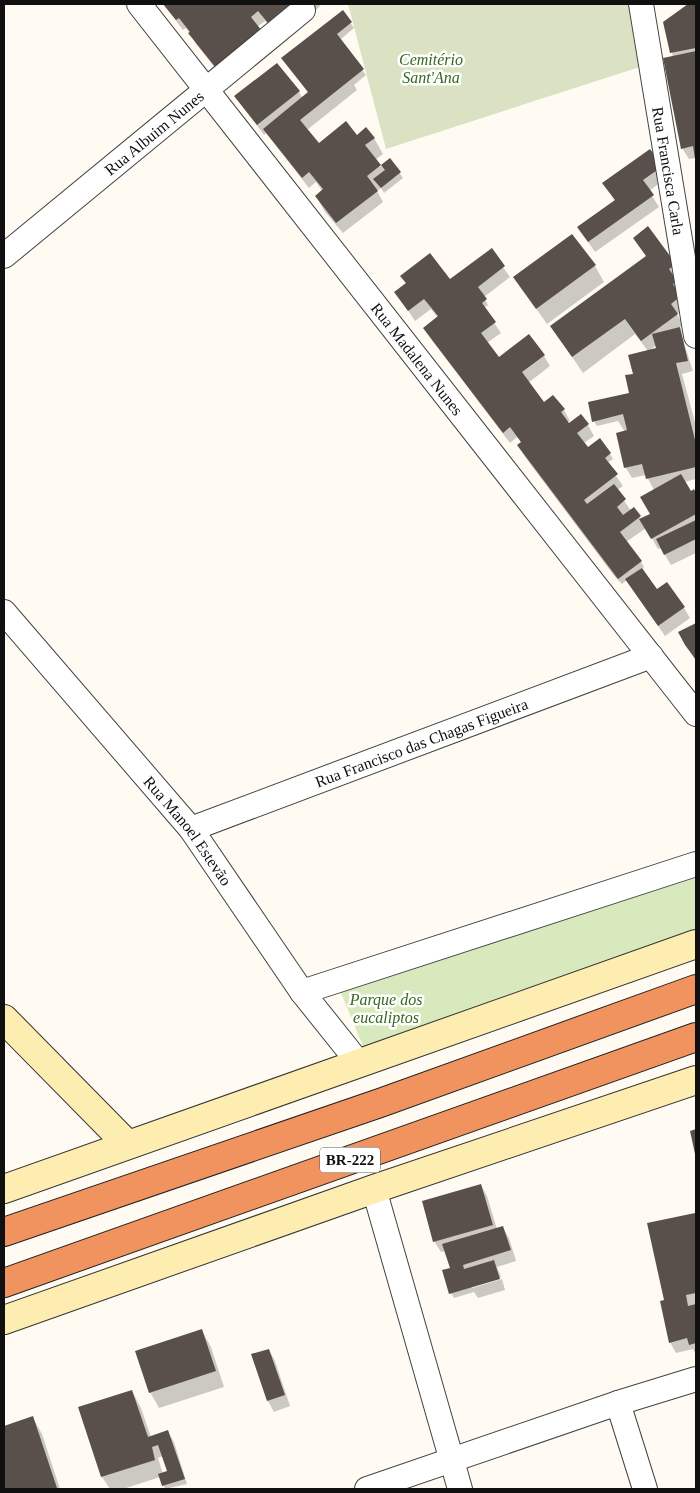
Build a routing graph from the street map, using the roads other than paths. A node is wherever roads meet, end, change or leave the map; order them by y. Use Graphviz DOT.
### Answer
graph roads {
  1 [pos="139,4"];
  2 [pos="649,8"];
  3 [pos="302,10"];
  4 [pos="206,88"];
  5 [pos="4,256"];
  6 [pos="696,336"];
  7 [pos="4,612"];
  8 [pos="651,656"];
  9 [pos="696,714"];
  10 [pos="191,829"];
  11 [pos="696,864"];
  12 [pos="696,944"];
  13 [pos="696,989"];
  14 [pos="302,992"];
  15 [pos="4,1019"];
  16 [pos="696,1037"];
  17 [pos="358,1062"];
  18 [pos="696,1080"];
  19 [pos="127,1144"];
  20 [pos="4,1189"];
  21 [pos="374,1189"];
  22 [pos="4,1232"];
  23 [pos="4,1283"];
  24 [pos="4,1320"];
  25 [pos="696,1379"];
  26 [pos="618,1403"];
  27 [pos="451,1459"];
  28 [pos="367,1489"];
  29 [pos="460,1489"];
  30 [pos="645,1489"];
  1 -- 4 [label="street, Rua Madalena Nunes"];
  2 -- 6 [label="street, Rua Francisca Carla"];
  3 -- 4 [label="street, Rua Albuim Nunes"];
  4 -- 5 [label="street, Rua Albuim Nunes"];
  4 -- 8 [label="street, Rua Madalena Nunes"];
  7 -- 10 [label="street, Rua Manoel Estevão"];
  8 -- 9 [label="street, Rua Madalena Nunes"];
  8 -- 10 [label="street, Rua Francisco das Chagas Figueira"];
  10 -- 14 [label="street, Rua Manoel Estevão"];
  11 -- 14 [label="street"];
  12 -- 17 [label="main road"];
  13 -- 22 [label="highway, BR-222"];
  14 -- 17 [label="street, Rua Manoel Estevão"];
  15 -- 19 [label="main road"];
  16 -- 23 [label="highway, BR-222"];
  17 -- 19 [label="main road"];
  18 -- 21 [label="main road"];
  19 -- 20 [label="main road"];
  21 -- 24 [label="main road"];
  21 -- 27 [label="street"];
  25 -- 26 [label="street"];
  26 -- 27 [label="street"];
  26 -- 30 [label="street"];
  27 -- 28 [label="street"];
  27 -- 29 [label="street"];
}
